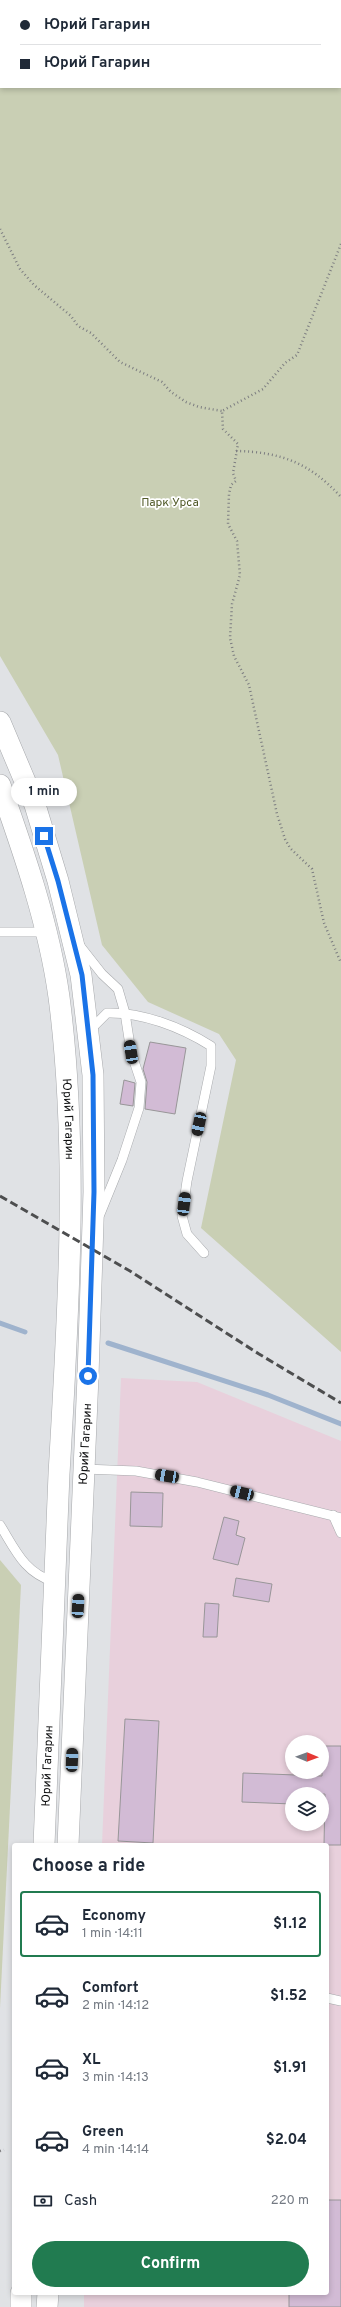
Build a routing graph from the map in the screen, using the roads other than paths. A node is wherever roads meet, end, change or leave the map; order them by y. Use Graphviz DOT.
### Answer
graph roads {
  1 [pos="0,722"];
  2 [pos="0,785"];
  3 [pos="0,932"];
  4 [pos="45,932"];
  5 [pos="72,934"];
  6 [pos="125,1013"];
  7 [pos="88,1032"];
  8 [pos="93,1230"];
  9 [pos="204,1253"];
  10 [pos="84,1468"];
  11 [pos="337,1516"];
  12 [pos="0,1525"];
  13 [pos="341,1533"];
  14 [pos="54,1582"];
  15 [pos="44,1843"];
  16 [pos="68,1843"];
  17 [pos="329,1998"];
  18 [pos="341,2001"];
  19 [pos="22,2295"];
  20 [pos="48,2295"];
  21 [pos="21,2307"];
  22 [pos="47,2307"];
  1 -- 5 [label="street, Юрий Гагарин"];
  2 -- 4 [label="street, Юрий Гагарин"];
  3 -- 4 [label="lane"];
  4 -- 14 [label="street, Юрий Гагарин"];
  5 -- 6 [label="lane"];
  5 -- 7 [label="street, Юрий Гагарин"];
  6 -- 7 [label="lane"];
  6 -- 8 [label="lane"];
  6 -- 9 [label="lane"];
  7 -- 8 [label="street, Юрий Гагарин"];
  8 -- 10 [label="street, Юрий Гагарин"];
  10 -- 11 [label="lane"];
  10 -- 16 [label="street, Юрий Гагарин"];
  11 -- 13 [label="lane"];
  12 -- 14 [label="lane"];
  14 -- 15 [label="street, Юрий Гагарин"];
  17 -- 18 [label="lane"];
  19 -- 21 [label="street"];
  20 -- 22 [label="street"];
}
